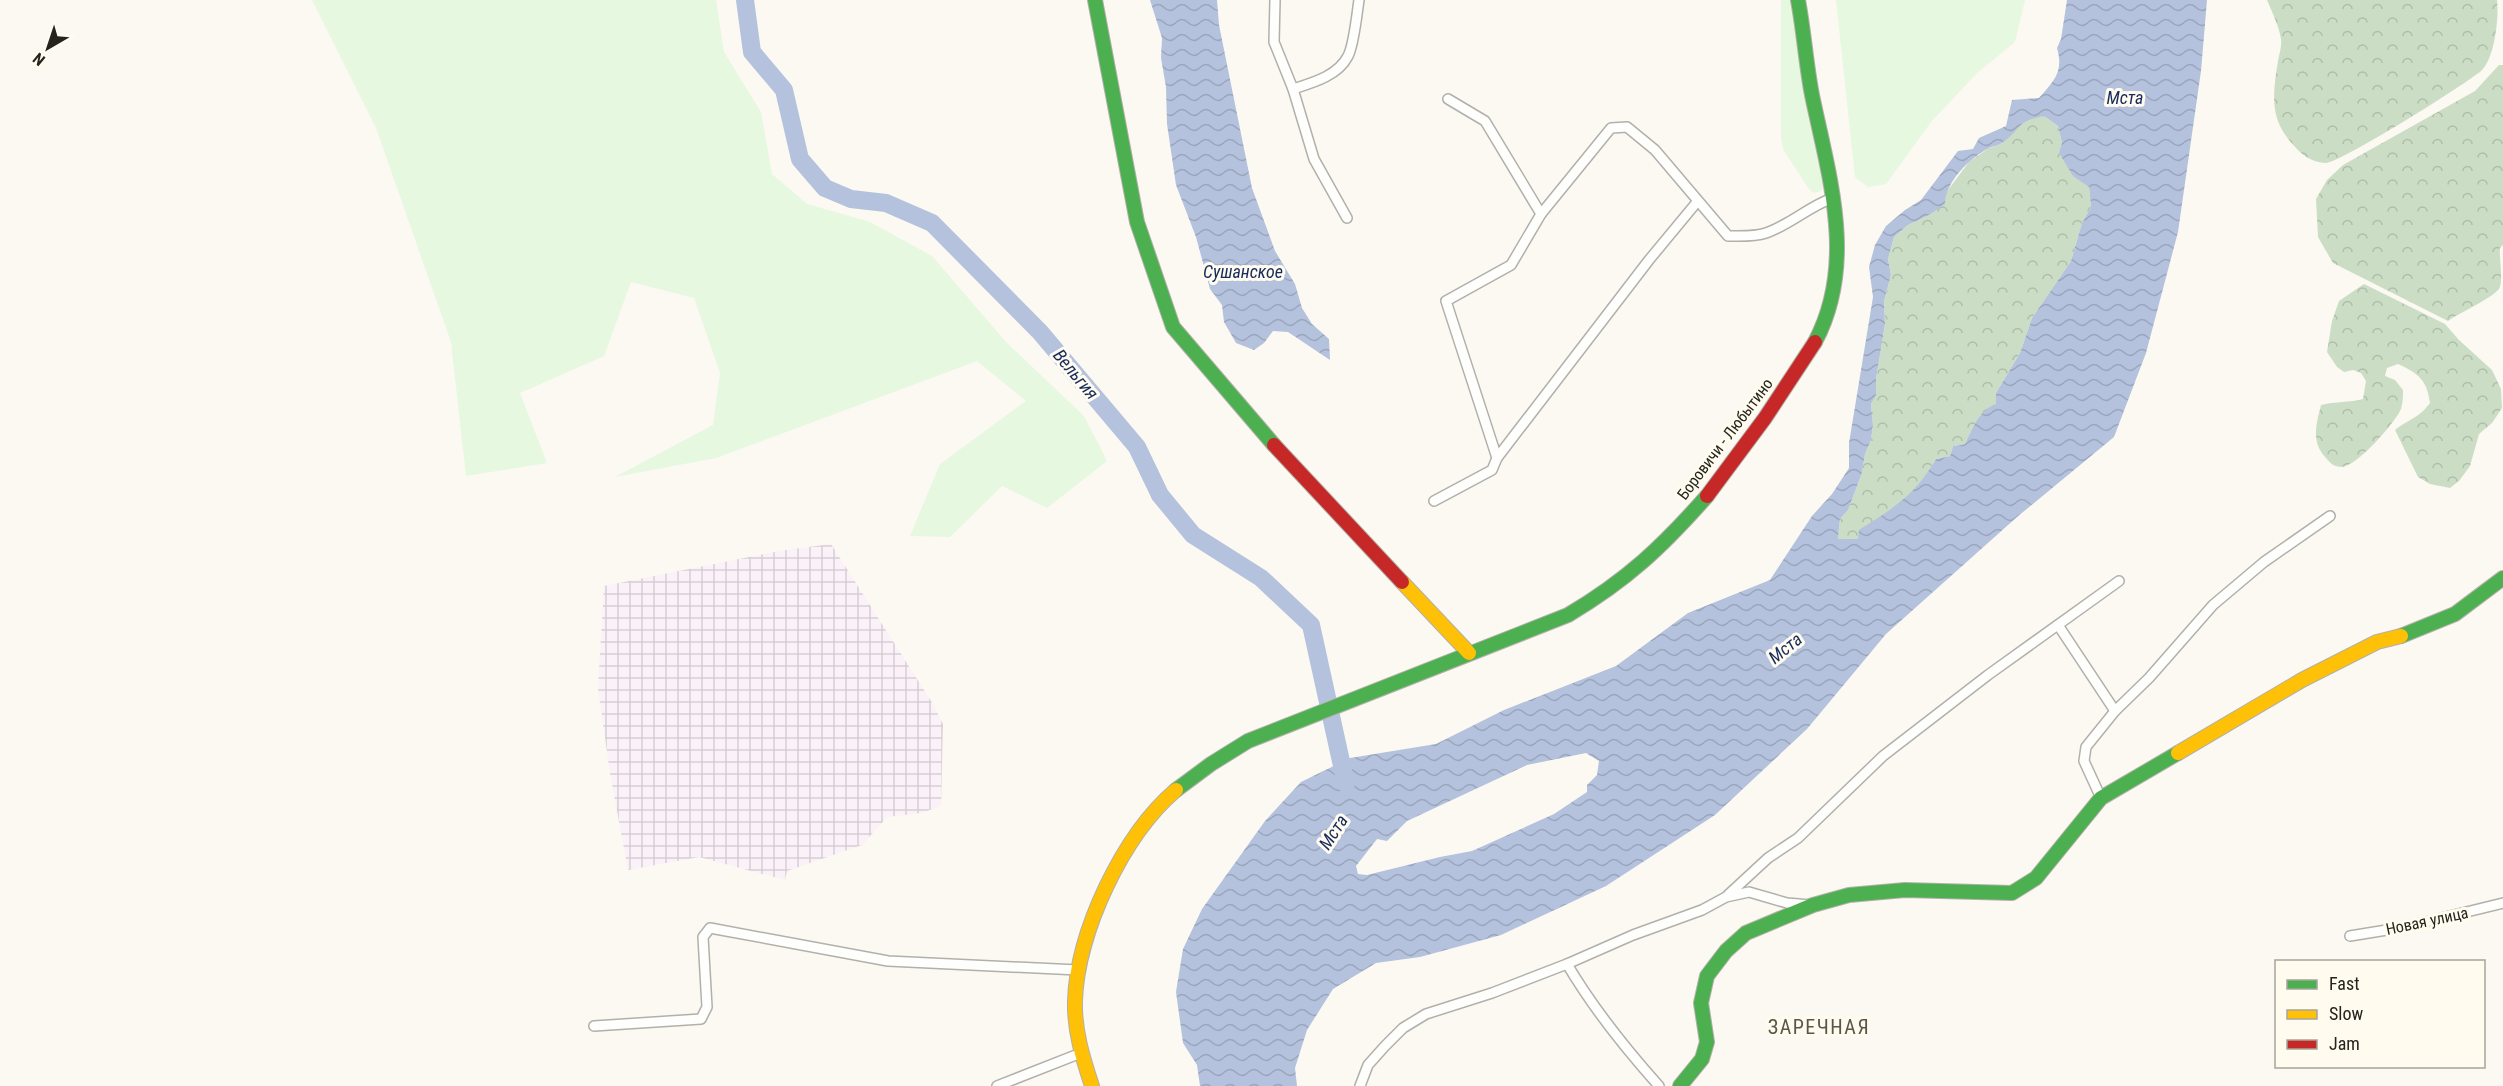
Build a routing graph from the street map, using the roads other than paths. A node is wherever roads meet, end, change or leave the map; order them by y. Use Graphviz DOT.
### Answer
graph roads {
  1 [pos="1095,0"];
  2 [pos="1275,0"];
  3 [pos="1359,0"];
  4 [pos="1798,0"];
  5 [pos="1293,89"];
  6 [pos="1448,99"];
  7 [pos="1833,198"];
  8 [pos="1697,202"];
  9 [pos="1541,214"];
  10 [pos="1347,218"];
  11 [pos="1497,458"];
  12 [pos="1434,501"];
  13 [pos="2330,516"];
  14 [pos="2503,578"];
  15 [pos="2119,581"];
  16 [pos="2058,625"];
  17 [pos="1468,653"];
  18 [pos="2115,711"];
  19 [pos="2102,798"];
  20 [pos="1726,897"];
  21 [pos="2503,903"];
  22 [pos="1813,905"];
  23 [pos="2350,936"];
  24 [pos="1567,964"];
  25 [pos="1078,970"];
  26 [pos="594,1026"];
  27 [pos="1081,1053"];
  28 [pos="997,1086"];
  29 [pos="1092,1086"];
  30 [pos="1360,1086"];
  31 [pos="1659,1086"];
  32 [pos="1680,1086"];
  1 -- 17 [label="street"];
  2 -- 5 [label="street"];
  3 -- 5 [label="street"];
  4 -- 7 [label="street, Боровичи - Любытино"];
  5 -- 10 [label="street"];
  6 -- 9 [label="street"];
  7 -- 8 [label="street"];
  7 -- 17 [label="street, Боровичи - Любытино"];
  8 -- 9 [label="street"];
  8 -- 11 [label="street"];
  9 -- 11 [label="street"];
  11 -- 12 [label="street"];
  13 -- 18 [label="street"];
  14 -- 19 [label="street"];
  15 -- 16 [label="street"];
  16 -- 18 [label="street"];
  16 -- 20 [label="street"];
  17 -- 25 [label="street, Боровичи - Любытино"];
  18 -- 19 [label="street"];
  19 -- 22 [label="street"];
  20 -- 22 [label="street"];
  20 -- 24 [label="street"];
  21 -- 23 [label="street, Новая улица"];
  22 -- 32 [label="street"];
  24 -- 30 [label="street"];
  24 -- 31 [label="street"];
  25 -- 26 [label="street"];
  25 -- 27 [label="street"];
  27 -- 28 [label="street"];
  27 -- 29 [label="street"];
}
